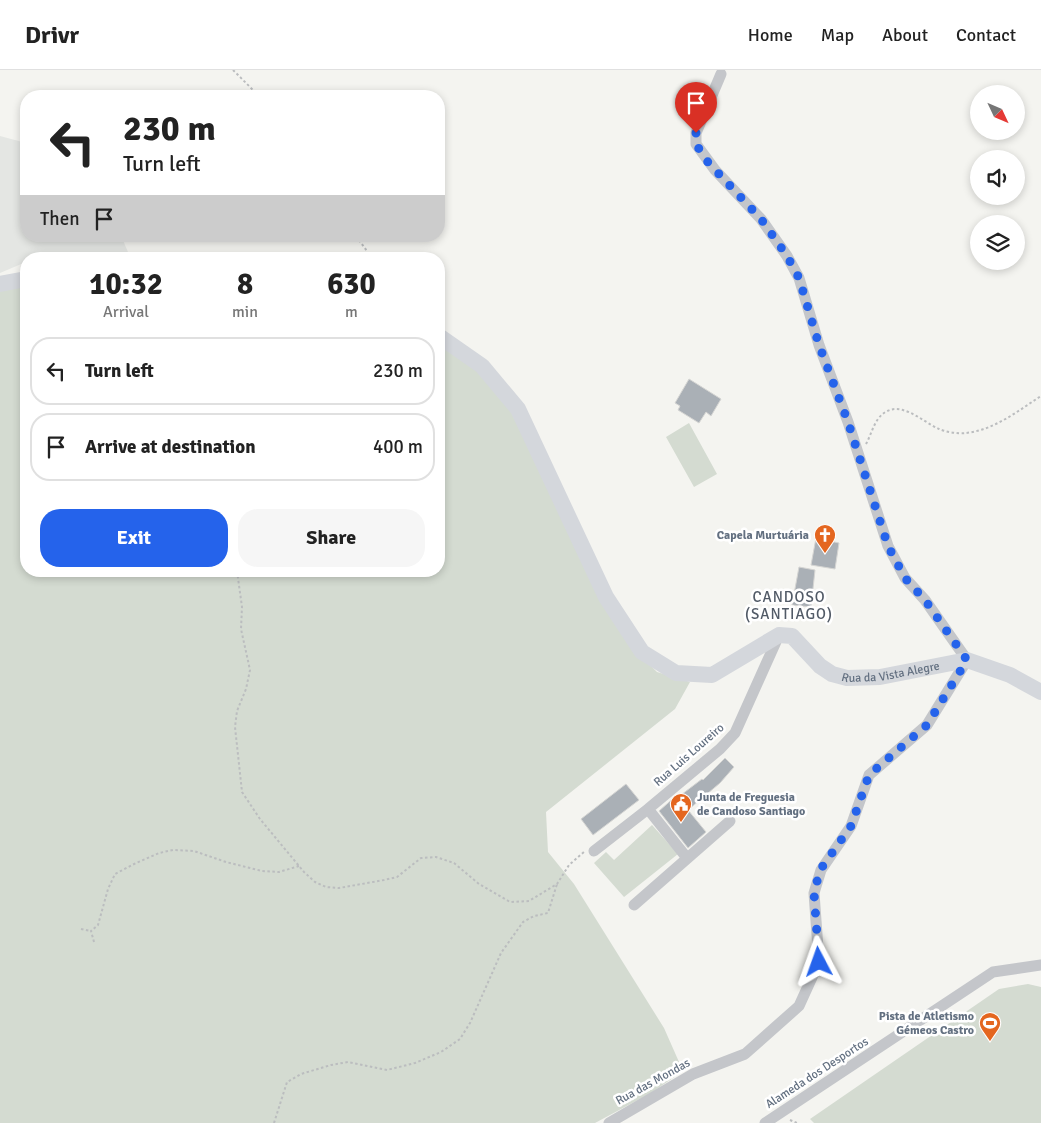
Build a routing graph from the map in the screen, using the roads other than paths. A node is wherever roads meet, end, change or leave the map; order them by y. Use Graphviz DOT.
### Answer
graph roads {
  1 [pos="721,74"];
  2 [pos="20,280"];
  3 [pos="0,284"];
  4 [pos="445,340"];
  5 [pos="779,635"];
  6 [pos="967,660"];
  7 [pos="1041,692"];
  8 [pos="648,809"];
  9 [pos="730,821"];
  10 [pos="594,851"];
  11 [pos="687,858"];
  12 [pos="634,905"];
  13 [pos="1041,965"];
  14 [pos="609,1123"];
  15 [pos="765,1123"];
  1 -- 6 [label="street"];
  2 -- 3 [label="street"];
  4 -- 5 [label="street"];
  5 -- 6 [label="street, Rua da Vista Alegre"];
  5 -- 8 [label="street, Rua Luis Loureiro"];
  6 -- 7 [label="street"];
  6 -- 14 [label="street, Rua das Mondas"];
  8 -- 10 [label="street, Rua Luis Loureiro"];
  8 -- 11 [label="street"];
  9 -- 11 [label="street"];
  11 -- 12 [label="street"];
  13 -- 15 [label="street, Alameda dos Desportos"];
}
